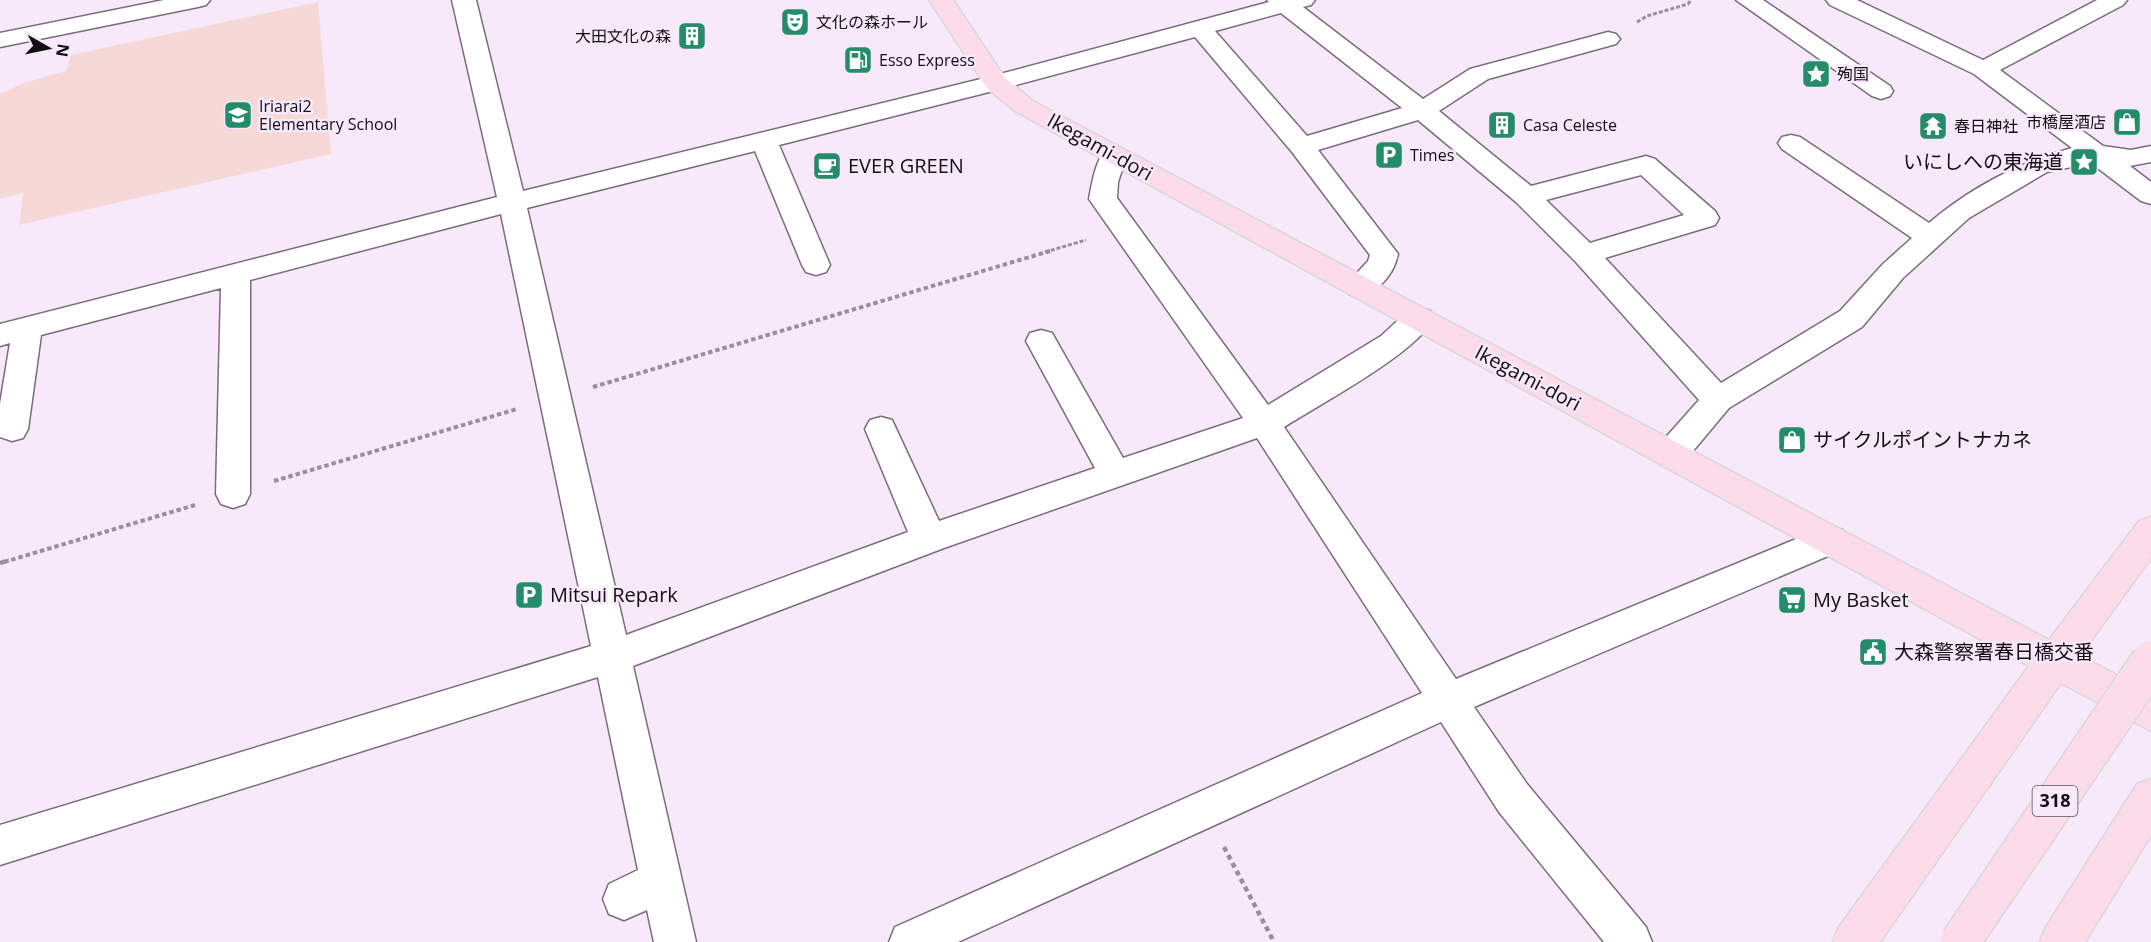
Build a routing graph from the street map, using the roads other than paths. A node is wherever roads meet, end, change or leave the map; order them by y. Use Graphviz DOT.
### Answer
graph roads {
  1 [pos="198,0"];
  2 [pos="464,0"];
  3 [pos="941,0"];
  4 [pos="1748,0"];
  5 [pos="1838,0"];
  6 [pos="2115,0"];
  7 [pos="1290,2"];
  8 [pos="1201,29"];
  9 [pos="1608,39"];
  10 [pos="0,40"];
  11 [pos="1983,69"];
  12 [pos="996,83"];
  13 [pos="1881,91"];
  14 [pos="1422,111"];
  15 [pos="764,140"];
  16 [pos="1791,143"];
  17 [pos="1301,146"];
  18 [pos="2097,154"];
  19 [pos="2151,154"];
  20 [pos="1114,155"];
  21 [pos="2151,195"];
  22 [pos="1526,196"];
  23 [pos="513,202"];
  24 [pos="1931,237"];
  25 [pos="1585,254"];
  26 [pos="816,265"];
  27 [pos="236,273"];
  28 [pos="1359,287"];
  29 [pos="1419,319"];
  30 [pos="14,331"];
  31 [pos="1041,341"];
  32 [pos="1718,400"];
  33 [pos="1264,423"];
  34 [pos="12,429"];
  35 [pos="881,429"];
  36 [pos="1671,454"];
  37 [pos="1114,474"];
  38 [pos="233,494"];
  39 [pos="2151,531"];
  40 [pos="932,538"];
  41 [pos="1830,540"];
  42 [pos="611,655"];
  43 [pos="2151,661"];
  44 [pos="2054,663"];
  45 [pos="1448,700"];
  46 [pos="2151,713"];
  47 [pos="2151,798"];
  48 [pos="0,845"];
  49 [pos="661,881"];
  50 [pos="624,899"];
  51 [pos="675,942"];
  52 [pos="910,942"];
  53 [pos="1630,942"];
  54 [pos="1854,942"];
  55 [pos="1960,942"];
  56 [pos="2061,942"];
  1 -- 10 [label="street"];
  2 -- 23 [label="street"];
  3 -- 12 [label="main road, Ikegami-dori"];
  4 -- 13 [label="street"];
  5 -- 11 [label="street"];
  6 -- 11 [label="street"];
  7 -- 8 [label="street"];
  7 -- 14 [label="street"];
  8 -- 12 [label="street"];
  8 -- 17 [label="street"];
  9 -- 14 [label="street"];
  11 -- 18 [label="street"];
  12 -- 15 [label="street"];
  12 -- 20 [label="main road, Ikegami-dori"];
  14 -- 17 [label="street"];
  14 -- 22 [label="street"];
  15 -- 23 [label="street"];
  15 -- 26 [label="street"];
  16 -- 24 [label="street"];
  17 -- 28 [label="street"];
  18 -- 19 [label="street"];
  18 -- 21 [label="street"];
  18 -- 24 [label="street"];
  20 -- 28 [label="main road, Ikegami-dori"];
  20 -- 33 [label="street"];
  22 -- 25 [label="street"];
  22 -- 25 [label="street"];
  23 -- 27 [label="street"];
  23 -- 42 [label="street"];
  24 -- 32 [label="street"];
  25 -- 32 [label="street"];
  27 -- 30 [label="street"];
  27 -- 38 [label="street"];
  28 -- 29 [label="main road, Ikegami-dori"];
  29 -- 33 [label="street"];
  29 -- 36 [label="main road, Ikegami-dori"];
  30 -- 34 [label="street"];
  31 -- 37 [label="street"];
  32 -- 36 [label="street"];
  33 -- 37 [label="street"];
  33 -- 45 [label="street"];
  35 -- 40 [label="street"];
  36 -- 41 [label="main road, Ikegami-dori"];
  37 -- 40 [label="street"];
  39 -- 44 [label="main road"];
  40 -- 42 [label="street"];
  41 -- 44 [label="main road, Ikegami-dori"];
  41 -- 45 [label="street"];
  42 -- 48 [label="street"];
  42 -- 49 [label="street"];
  43 -- 55 [label="main road, 318, bridge"];
  44 -- 46 [label="main road, Ikegami-dori"];
  44 -- 54 [label="main road"];
  45 -- 52 [label="street"];
  45 -- 53 [label="street"];
  47 -- 56 [label="main road"];
  49 -- 50 [label="street"];
  49 -- 51 [label="street"];
}
